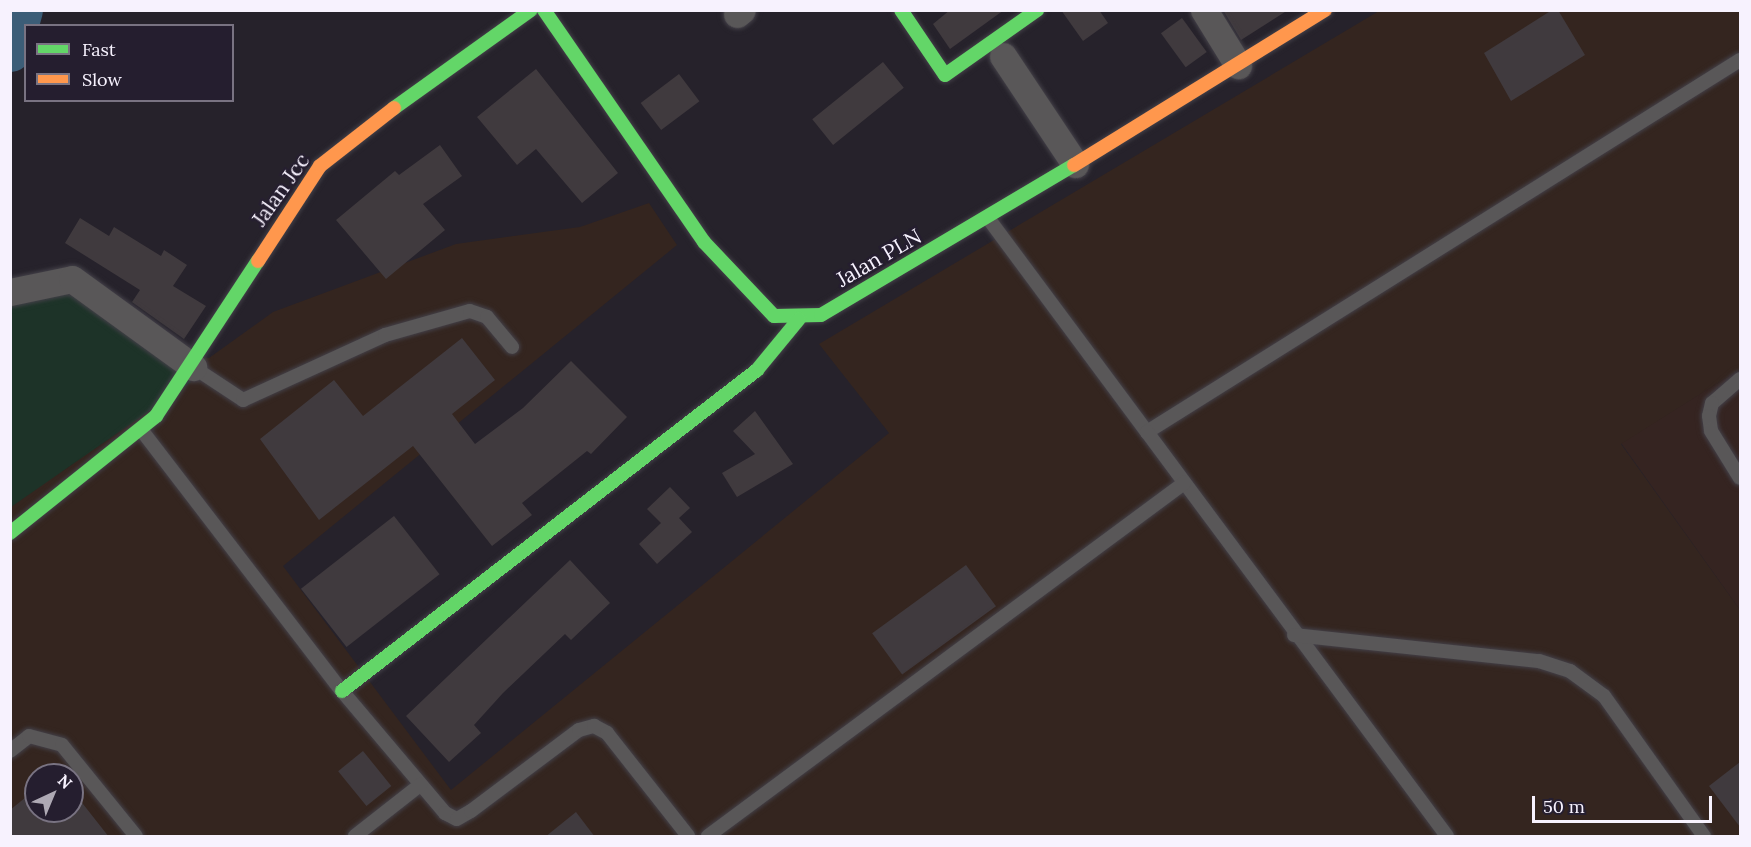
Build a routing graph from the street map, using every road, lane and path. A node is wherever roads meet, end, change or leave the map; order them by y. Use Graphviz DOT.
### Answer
graph roads {
  1 [pos="531,10"];
  2 [pos="544,10"];
  3 [pos="901,10"];
  4 [pos="1037,10"];
  5 [pos="1204,10"];
  6 [pos="1325,10"];
  7 [pos="1003,56"];
  8 [pos="1740,60"];
  9 [pos="1238,65"];
  10 [pos="1076,164"];
  11 [pos="988,218"];
  12 [pos="10,292"];
  13 [pos="799,319"];
  14 [pos="512,346"];
  15 [pos="192,367"];
  16 [pos="1740,380"];
  17 [pos="143,432"];
  18 [pos="1147,432"];
  19 [pos="1740,477"];
  20 [pos="1184,483"];
  21 [pos="10,533"];
  22 [pos="1294,634"];
  23 [pos="342,691"];
  24 [pos="10,751"];
  25 [pos="420,785"];
  26 [pos="136,837"];
  27 [pos="355,837"];
  28 [pos="688,837"];
  29 [pos="708,837"];
  30 [pos="1447,837"];
  31 [pos="1704,837"];
  1 -- 15 [label="street, Jalan Jcc"];
  2 -- 13 [label="street, Jalan PLN"];
  3 -- 4 [label="street"];
  5 -- 9 [label="street"];
  6 -- 9 [label="street, Jalan PLN"];
  7 -- 10 [label="street"];
  8 -- 18 [label="lane"];
  9 -- 10 [label="street, Jalan PLN"];
  10 -- 11 [label="street, Jalan PLN"];
  11 -- 13 [label="street, Jalan PLN"];
  11 -- 18 [label="lane"];
  12 -- 15 [label="street"];
  13 -- 23 [label="street"];
  14 -- 15 [label="lane"];
  15 -- 17 [label="street, Jalan Jcc"];
  16 -- 19 [label="lane"];
  17 -- 21 [label="street, Jalan Jcc"];
  17 -- 23 [label="lane"];
  18 -- 20 [label="lane"];
  20 -- 22 [label="lane"];
  20 -- 29 [label="lane"];
  22 -- 30 [label="lane"];
  22 -- 31 [label="lane"];
  23 -- 25 [label="lane"];
  24 -- 26 [label="lane"];
  25 -- 27 [label="lane"];
  25 -- 28 [label="lane"];
}
